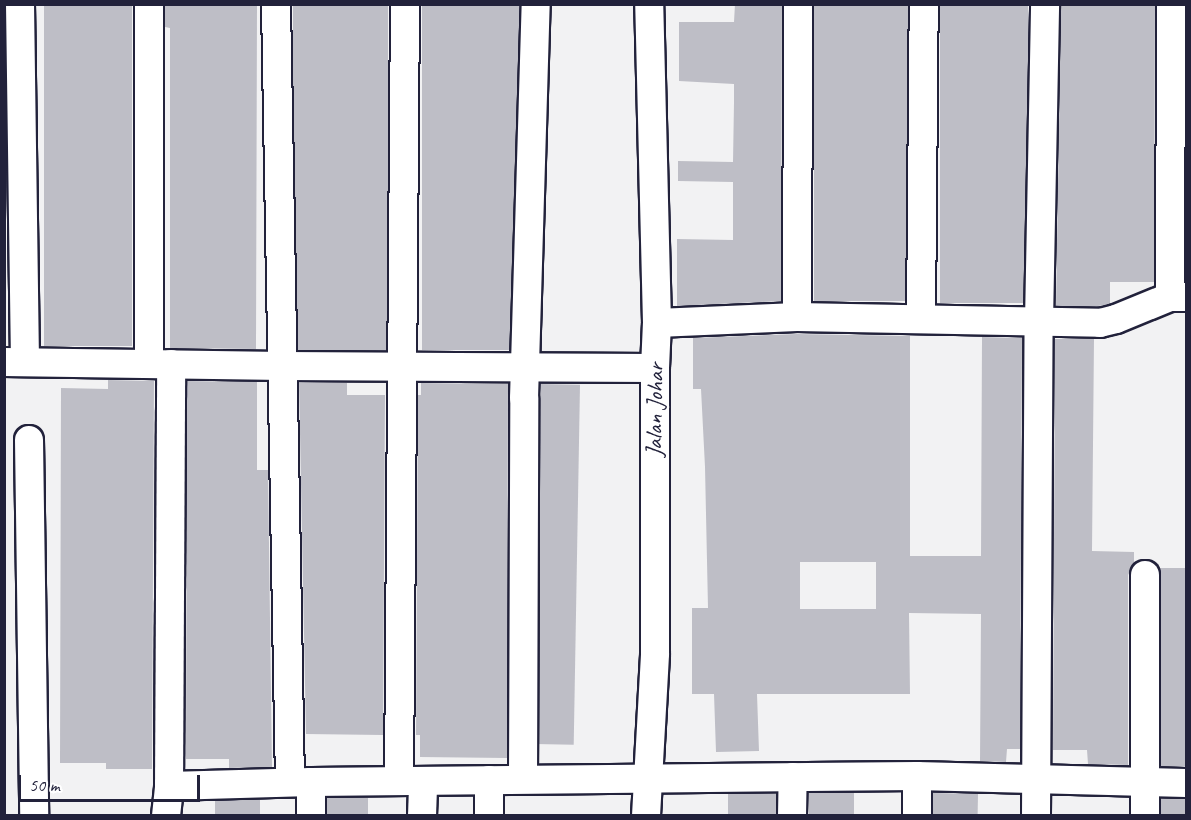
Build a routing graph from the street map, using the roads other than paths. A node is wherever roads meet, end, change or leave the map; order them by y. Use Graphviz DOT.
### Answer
graph roads {
  1 [pos="20,4"];
  2 [pos="149,4"];
  3 [pos="276,4"];
  4 [pos="405,4"];
  5 [pos="536,4"];
  6 [pos="649,4"];
  7 [pos="798,4"];
  8 [pos="924,4"];
  9 [pos="1045,4"];
  10 [pos="1171,4"];
  11 [pos="1178,297"];
  12 [pos="797,317"];
  13 [pos="921,319"];
  14 [pos="1039,322"];
  15 [pos="657,323"];
  16 [pos="15,362"];
  17 [pos="160,364"];
  18 [pos="283,366"];
  19 [pos="403,366"];
  20 [pos="655,368"];
  21 [pos="525,369"];
  22 [pos="29,440"];
  23 [pos="1145,575"];
  24 [pos="917,776"];
  25 [pos="793,777"];
  26 [pos="1036,778"];
  27 [pos="523,779"];
  28 [pos="657,779"];
  29 [pos="489,780"];
  30 [pos="411,781"];
  31 [pos="300,782"];
  32 [pos="1144,782"];
  33 [pos="1186,783"];
  34 [pos="169,786"];
  35 [pos="34,816"];
  36 [pos="166,816"];
  37 [pos="311,816"];
  38 [pos="422,816"];
  39 [pos="489,816"];
  40 [pos="646,816"];
  41 [pos="792,816"];
  42 [pos="917,816"];
  43 [pos="1036,816"];
  44 [pos="1145,816"];
  1 -- 16 [label="street"];
  2 -- 17 [label="street"];
  3 -- 18 [label="street"];
  4 -- 19 [label="street"];
  5 -- 21 [label="street"];
  6 -- 15 [label="street, Jalan Johar"];
  7 -- 12 [label="street"];
  8 -- 13 [label="street"];
  9 -- 14 [label="street"];
  10 -- 11 [label="street"];
  11 -- 14 [label="street"];
  12 -- 13 [label="street"];
  12 -- 15 [label="street"];
  13 -- 14 [label="street"];
  14 -- 26 [label="street"];
  15 -- 20 [label="street, Jalan Johar"];
  16 -- 17 [label="street"];
  17 -- 18 [label="street"];
  17 -- 34 [label="street"];
  18 -- 19 [label="street"];
  18 -- 31 [label="street"];
  19 -- 21 [label="street"];
  19 -- 30 [label="street"];
  20 -- 21 [label="street"];
  20 -- 28 [label="street, Jalan Johar"];
  21 -- 27 [label="street"];
  22 -- 35 [label="street"];
  23 -- 32 [label="street"];
  24 -- 25 [label="street"];
  24 -- 26 [label="street"];
  24 -- 42 [label="street"];
  25 -- 28 [label="street"];
  25 -- 41 [label="street"];
  26 -- 32 [label="street"];
  26 -- 43 [label="street"];
  27 -- 28 [label="street"];
  27 -- 29 [label="street"];
  28 -- 40 [label="street, Jalan Johar"];
  29 -- 30 [label="street"];
  29 -- 39 [label="street"];
  30 -- 31 [label="street"];
  30 -- 38 [label="street"];
  31 -- 34 [label="street"];
  31 -- 37 [label="street"];
  32 -- 33 [label="street"];
  32 -- 44 [label="street"];
  34 -- 36 [label="street"];
}
